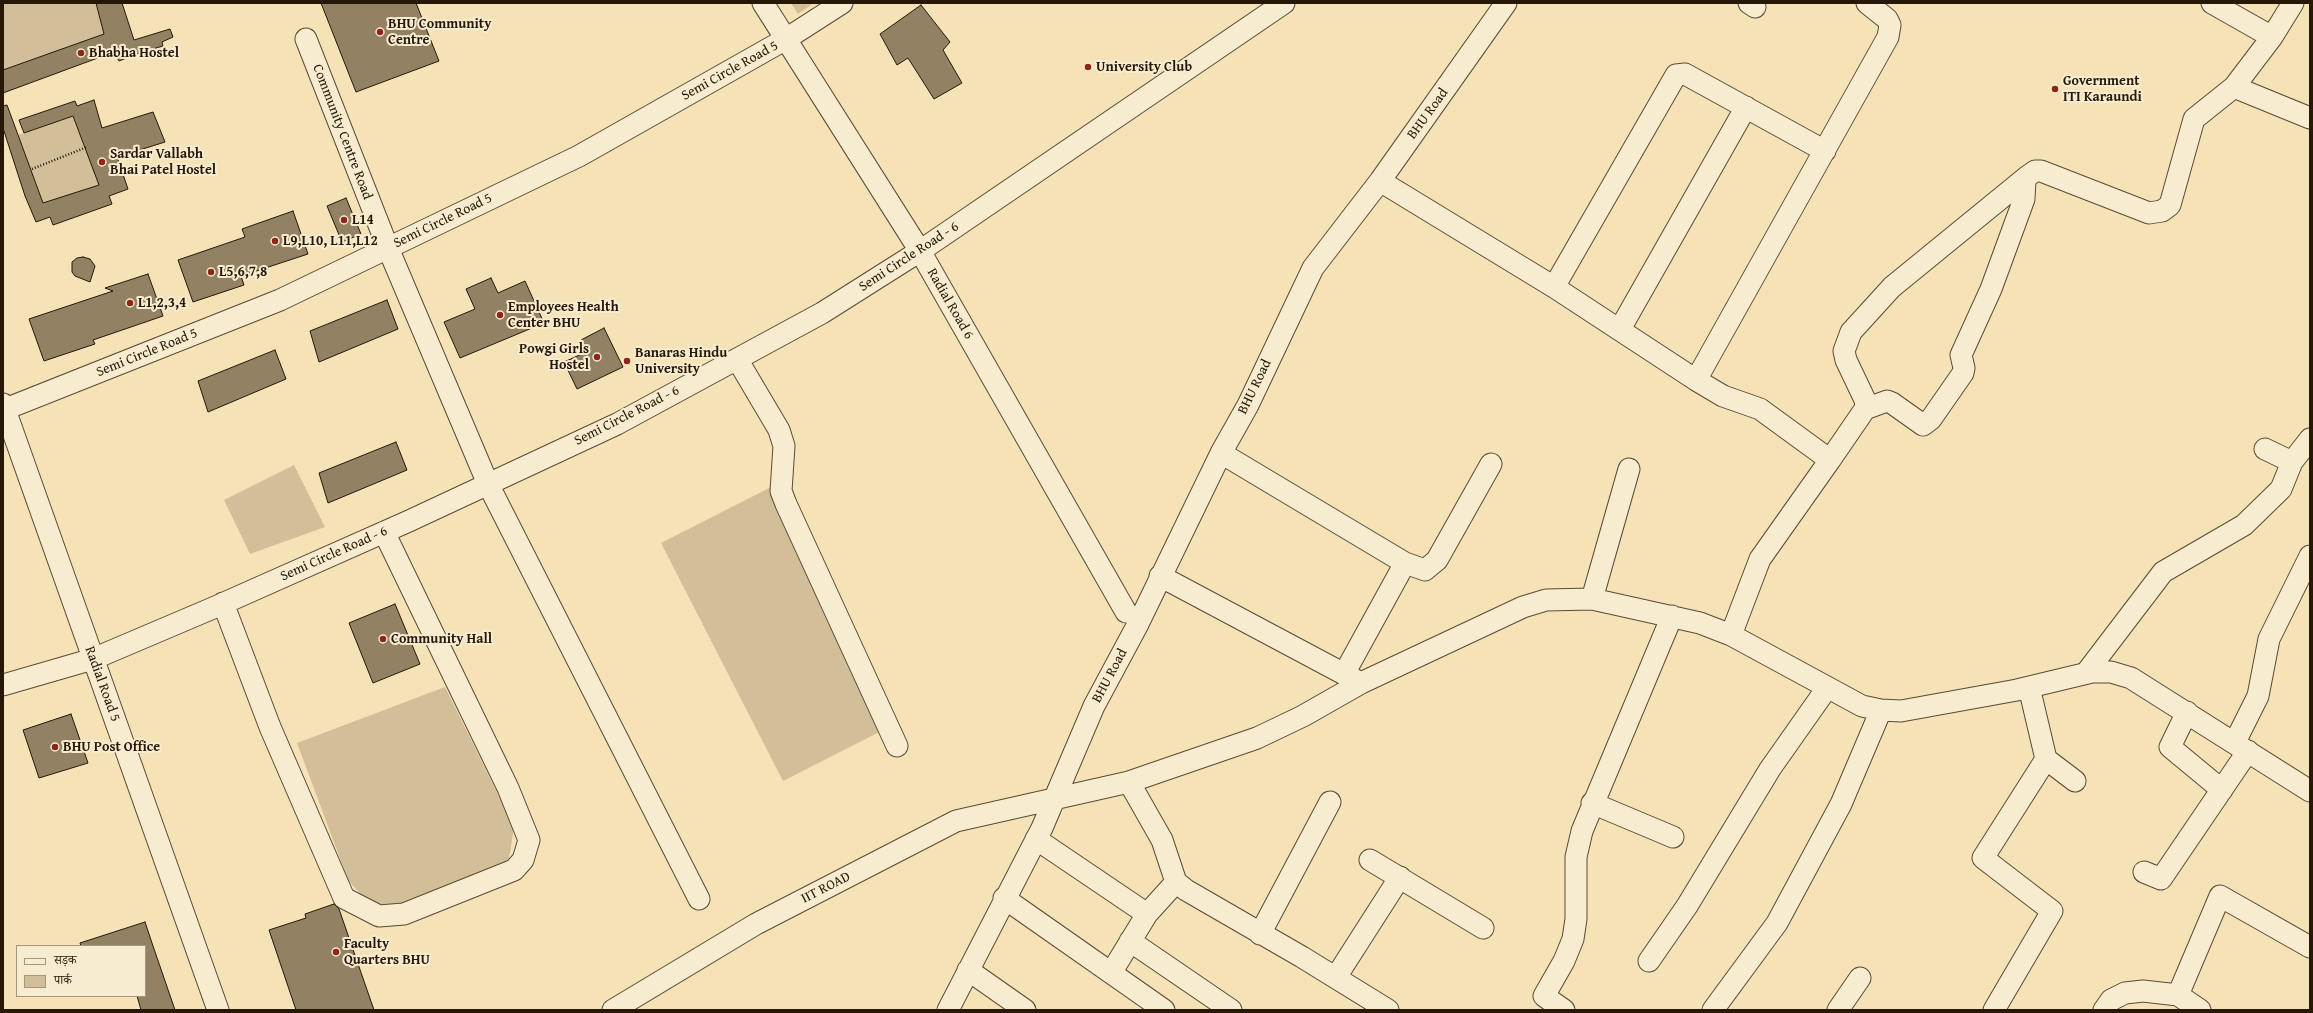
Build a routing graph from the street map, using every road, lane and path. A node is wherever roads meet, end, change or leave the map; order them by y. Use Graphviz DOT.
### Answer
graph roads {
  1 [pos="763,3"];
  2 [pos="842,3"];
  3 [pos="1284,3"];
  4 [pos="1506,3"];
  5 [pos="1867,3"];
  6 [pos="2212,3"];
  7 [pos="2293,3"];
  8 [pos="2272,37"];
  9 [pos="306,39"];
  10 [pos="786,39"];
  11 [pos="2234,87"];
  12 [pos="1746,107"];
  13 [pos="2310,118"];
  14 [pos="87,147"];
  15 [pos="1825,151"];
  16 [pos="32,169"];
  17 [pos="2024,180"];
  18 [pos="1380,181"];
  19 [pos="388,248"];
  20 [pos="920,251"];
  21 [pos="1554,287"];
  22 [pos="1620,329"];
  23 [pos="737,359"];
  24 [pos="1696,380"];
  25 [pos="4,408"];
  26 [pos="1865,409"];
  27 [pos="2310,439"];
  28 [pos="2264,449"];
  29 [pos="1221,453"];
  30 [pos="1830,460"];
  31 [pos="2292,462"];
  32 [pos="1491,464"];
  33 [pos="1629,469"];
  34 [pos="488,484"];
  35 [pos="384,532"];
  36 [pos="2310,556"];
  37 [pos="1405,563"];
  38 [pos="1160,576"];
  39 [pos="1592,599"];
  40 [pos="223,603"];
  41 [pos="1126,612"];
  42 [pos="1672,616"];
  43 [pos="1730,636"];
  44 [pos="93,659"];
  45 [pos="2086,674"];
  46 [pos="1353,679"];
  47 [pos="3,685"];
  48 [pos="2029,687"];
  49 [pos="1827,688"];
  50 [pos="1881,710"];
  51 [pos="2187,712"];
  52 [pos="897,746"];
  53 [pos="2242,747"];
  54 [pos="2046,759"];
  55 [pos="2075,781"];
  56 [pos="1129,782"];
  57 [pos="2222,790"];
  58 [pos="2310,791"];
  59 [pos="1054,800"];
  60 [pos="1330,802"];
  61 [pos="1592,803"];
  62 [pos="1673,837"];
  63 [pos="1036,839"];
  64 [pos="1370,860"];
  65 [pos="2144,872"];
  66 [pos="1400,877"];
  67 [pos="1176,882"];
  68 [pos="1004,898"];
  69 [pos="699,899"];
  70 [pos="1147,914"];
  71 [pos="1483,928"];
  72 [pos="1260,934"];
  73 [pos="1130,941"];
  74 [pos="2310,947"];
  75 [pos="1649,961"];
  76 [pos="968,970"];
  77 [pos="1111,973"];
  78 [pos="1336,978"];
  79 [pos="1860,978"];
  80 [pos="2178,995"];
  81 [pos="1540,1003"];
  82 [pos="218,1010"];
  83 [pos="613,1010"];
  84 [pos="948,1010"];
  85 [pos="1025,1010"];
  86 [pos="1164,1010"];
  87 [pos="1231,1010"];
  88 [pos="1388,1010"];
  89 [pos="1564,1010"];
  90 [pos="1713,1010"];
  91 [pos="1838,1010"];
  92 [pos="1994,1010"];
  93 [pos="2104,1010"];
  94 [pos="2200,1010"];
  1 -- 10 [label="street, Radial Road 6"];
  2 -- 10 [label="street, Semi Circle Road 5"];
  3 -- 20 [label="street, Semi Circle Road - 6"];
  4 -- 18 [label="street, BHU Road"];
  5 -- 15 [label="street"];
  6 -- 8 [label="street"];
  7 -- 8 [label="street"];
  8 -- 11 [label="street"];
  9 -- 19 [label="street, Community Centre Road"];
  10 -- 19 [label="street, Semi Circle Road 5"];
  10 -- 20 [label="street, Radial Road 6"];
  11 -- 13 [label="street"];
  11 -- 17 [label="street"];
  12 -- 15 [label="street"];
  12 -- 21 [label="street"];
  12 -- 22 [label="street"];
  14 -- 16 [label="path"];
  15 -- 24 [label="street"];
  17 -- 26 [label="street"];
  17 -- 26 [label="street"];
  18 -- 21 [label="street"];
  18 -- 29 [label="street, BHU Road"];
  19 -- 25 [label="street, Semi Circle Road 5"];
  19 -- 34 [label="street, Community Centre Road"];
  20 -- 23 [label="street, Semi Circle Road - 6"];
  20 -- 41 [label="street, Radial Road 6"];
  21 -- 22 [label="street"];
  22 -- 24 [label="street"];
  23 -- 34 [label="street, Semi Circle Road - 6"];
  23 -- 52 [label="street"];
  24 -- 30 [label="street"];
  25 -- 44 [label="street, Radial Road 5"];
  26 -- 30 [label="street"];
  27 -- 31 [label="street"];
  28 -- 31 [label="street"];
  29 -- 37 [label="street"];
  29 -- 38 [label="street, BHU Road"];
  30 -- 43 [label="street"];
  31 -- 45 [label="street"];
  32 -- 37 [label="street"];
  33 -- 39 [label="street"];
  34 -- 35 [label="street, Semi Circle Road - 6"];
  34 -- 69 [label="street, Community Centre Road"];
  35 -- 40 [label="street, Semi Circle Road - 6"];
  35 -- 40 [label="street"];
  36 -- 53 [label="street"];
  37 -- 46 [label="street"];
  38 -- 46 [label="street"];
  38 -- 59 [label="street, BHU Road"];
  39 -- 42 [label="street, IIT ROAD"];
  39 -- 46 [label="street, IIT ROAD"];
  40 -- 44 [label="street, Semi Circle Road - 6"];
  42 -- 43 [label="street, IIT ROAD"];
  42 -- 61 [label="street"];
  43 -- 49 [label="street, IIT ROAD"];
  44 -- 47 [label="street, Semi Circle Road - 6"];
  44 -- 82 [label="street, Radial Road 5"];
  45 -- 48 [label="street, IIT ROAD"];
  45 -- 51 [label="street, IIT ROAD"];
  46 -- 56 [label="street, IIT ROAD"];
  48 -- 50 [label="street, IIT ROAD"];
  48 -- 54 [label="street"];
  49 -- 50 [label="street, IIT ROAD"];
  49 -- 75 [label="street"];
  50 -- 90 [label="street"];
  51 -- 53 [label="street, IIT ROAD"];
  51 -- 57 [label="street"];
  53 -- 57 [label="street"];
  53 -- 58 [label="street, IIT ROAD"];
  54 -- 55 [label="street"];
  54 -- 92 [label="street"];
  56 -- 59 [label="street, IIT ROAD"];
  56 -- 67 [label="street"];
  57 -- 65 [label="street"];
  59 -- 63 [label="street, BHU Road"];
  59 -- 83 [label="street, IIT ROAD"];
  60 -- 72 [label="street"];
  61 -- 62 [label="street"];
  61 -- 81 [label="street"];
  63 -- 68 [label="street, BHU Road"];
  63 -- 70 [label="street"];
  64 -- 66 [label="street"];
  66 -- 71 [label="street"];
  66 -- 78 [label="street"];
  67 -- 70 [label="street"];
  67 -- 72 [label="street"];
  68 -- 76 [label="street, BHU Road"];
  68 -- 77 [label="street"];
  70 -- 73 [label="street"];
  72 -- 78 [label="street"];
  73 -- 77 [label="street"];
  73 -- 87 [label="street"];
  74 -- 80 [label="street"];
  76 -- 84 [label="street, BHU Road"];
  76 -- 85 [label="street"];
  77 -- 86 [label="street"];
  78 -- 88 [label="street"];
  79 -- 91 [label="street"];
  80 -- 93 [label="street"];
  80 -- 94 [label="street"];
  81 -- 89 [label="street"];
}
